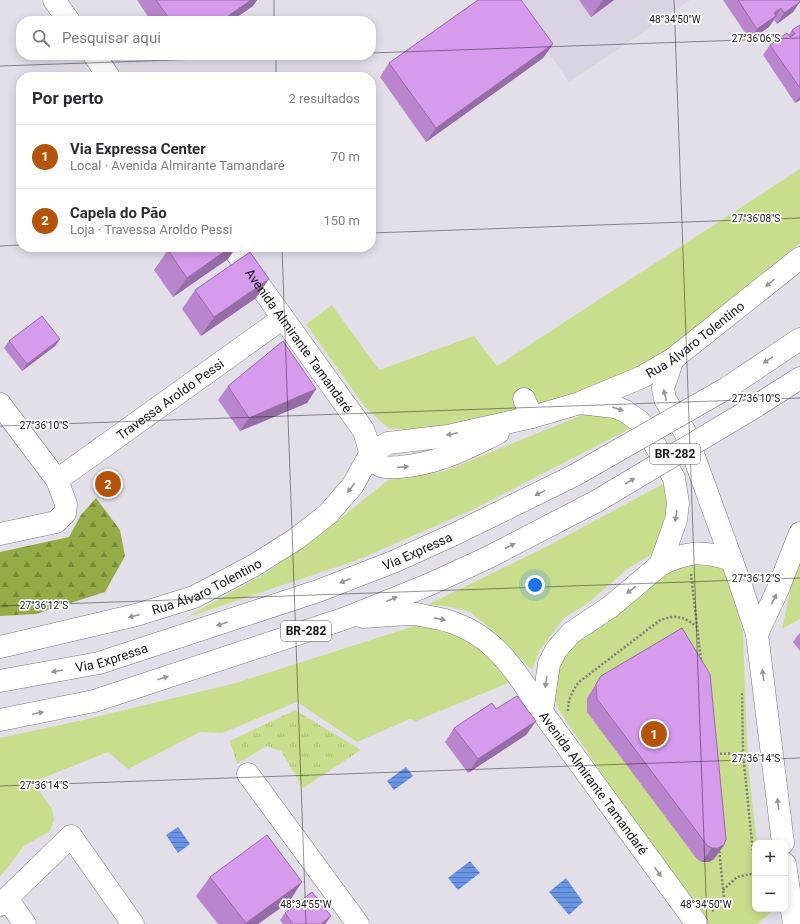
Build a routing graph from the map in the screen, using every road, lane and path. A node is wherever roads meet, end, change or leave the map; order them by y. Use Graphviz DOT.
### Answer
graph roads {
  1 [pos="54,0"];
  2 [pos="65,16"];
  3 [pos="98,60"];
  4 [pos="106,72"];
  5 [pos="236,252"];
  6 [pos="800,258"];
  7 [pos="283,318"];
  8 [pos="800,339"];
  9 [pos="673,359"];
  10 [pos="800,378"];
  11 [pos="580,403"];
  12 [pos="0,404"];
  13 [pos="375,444"];
  14 [pos="57,480"];
  15 [pos="800,533"];
  16 [pos="0,534"];
  17 [pos="732,560"];
  18 [pos="660,565"];
  19 [pos="691,573"];
  20 [pos="346,618"];
  21 [pos="698,628"];
  22 [pos="757,634"];
  23 [pos="0,647"];
  24 [pos="701,668"];
  25 [pos="0,681"];
  26 [pos="741,685"];
  27 [pos="542,712"];
  28 [pos="569,714"];
  29 [pos="0,720"];
  30 [pos="743,753"];
  31 [pos="710,755"];
  32 [pos="248,774"];
  33 [pos="782,840"];
  34 [pos="718,842"];
  35 [pos="785,876"];
  36 [pos="723,890"];
  37 [pos="3,902"];
  38 [pos="701,918"];
  39 [pos="787,921"];
  40 [pos="24,924"];
  41 [pos="133,924"];
  42 [pos="358,924"];
  1 -- 2 [label="main road"];
  3 -- 4 [label="main road"];
  5 -- 7 [label="main road, Avenida Almirante Tamandaré"];
  6 -- 9 [label="main road, Rua Álvaro Tolentino, one-way"];
  7 -- 13 [label="main road, Avenida Almirante Tamandaré"];
  7 -- 14 [label="main road, Travessa Aroldo Pessi"];
  8 -- 25 [label="main road, Via Expressa / BR-282, one-way, bridge"];
  9 -- 11 [label="main road, Rua Álvaro Tolentino"];
  17 -- 9 [label="main road, one-way"];
  20 -- 10 [label="main road, BR-282, one-way, bridge"];
  11 -- 13 [label="main road, Avenida Almirante Tamandaré"];
  11 -- 18 [label="main road, Avenida Almirante Tamandaré, one-way"];
  12 -- 14 [label="main road"];
  13 -- 23 [label="main road, Rua Álvaro Tolentino, one-way"];
  14 -- 16 [label="main road"];
  22 -- 15 [label="main road, one-way"];
  17 -- 18 [label="main road"];
  17 -- 22 [label="main road"];
  18 -- 27 [label="main road, Avenida Almirante Tamandaré, one-way"];
  19 -- 21 [label="path"];
  20 -- 27 [label="main road, one-way"];
  29 -- 20 [label="main road, BR-282, one-way"];
  21 -- 24 [label="path"];
  21 -- 28 [label="path"];
  33 -- 22 [label="main road, one-way"];
  26 -- 30 [label="path"];
  27 -- 38 [label="main road, Avenida Almirante Tamandaré, one-way"];
  30 -- 31 [label="path"];
  30 -- 36 [label="path"];
  32 -- 42 [label="main road"];
  34 -- 36 [label="path"];
  35 -- 39 [label="main road"];
  36 -- 38 [label="path"];
  37 -- 40 [label="main road"];
  37 -- 41 [label="main road"];
}
